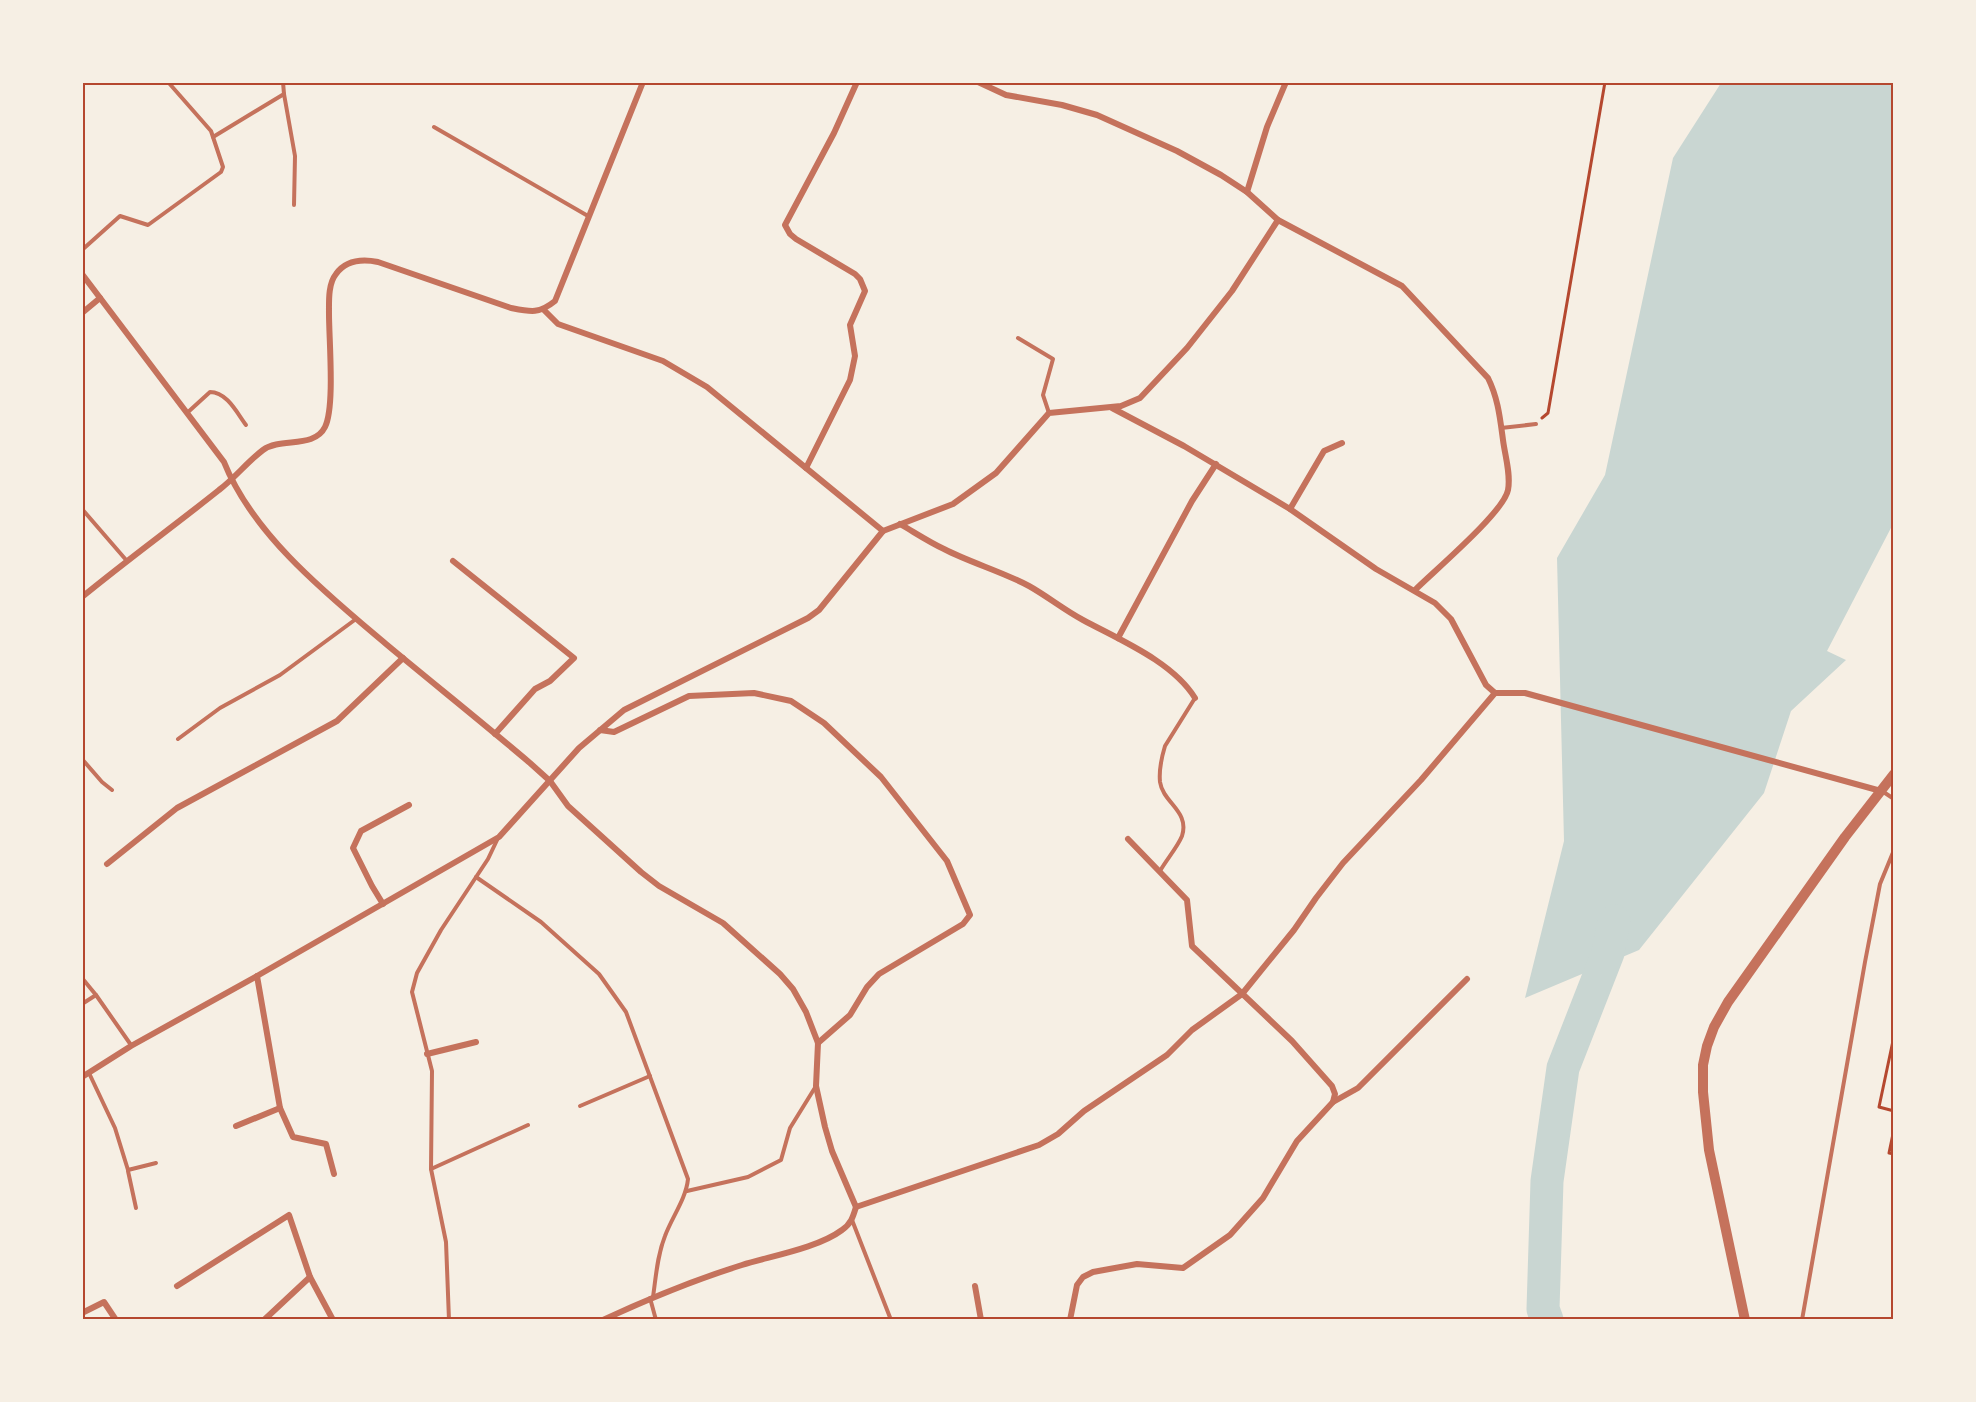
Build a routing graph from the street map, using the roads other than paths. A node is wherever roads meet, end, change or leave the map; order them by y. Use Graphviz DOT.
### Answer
graph roads {
  1 [pos="168,82"];
  2 [pos="283,82"];
  3 [pos="643,82"];
  4 [pos="857,82"];
  5 [pos="978,82"];
  6 [pos="1286,82"];
  7 [pos="284,94"];
  8 [pos="434,127"];
  9 [pos="213,137"];
  10 [pos="1247,192"];
  11 [pos="294,205"];
  12 [pos="588,216"];
  13 [pos="1278,219"];
  14 [pos="82,250"];
  15 [pos="82,274"];
  16 [pos="100,298"];
  17 [pos="544,310"];
  18 [pos="82,314"];
  19 [pos="1018,338"];
  20 [pos="1111,407"];
  21 [pos="187,413"];
  22 [pos="1049,413"];
  23 [pos="1536,424"];
  24 [pos="246,425"];
  25 [pos="1501,428"];
  26 [pos="1342,443"];
  27 [pos="1216,464"];
  28 [pos="806,468"];
  29 [pos="231,480"];
  30 [pos="82,509"];
  31 [pos="1290,509"];
  32 [pos="900,524"];
  33 [pos="883,531"];
  34 [pos="453,561"];
  35 [pos="127,562"];
  36 [pos="1415,590"];
  37 [pos="82,597"];
  38 [pos="356,619"];
  39 [pos="1118,638"];
  40 [pos="403,658"];
  41 [pos="1495,693"];
  42 [pos="1195,698"];
  43 [pos="600,730"];
  44 [pos="495,734"];
  45 [pos="178,739"];
  46 [pos="82,759"];
  47 [pos="1893,774"];
  48 [pos="550,781"];
  49 [pos="112,790"];
  50 [pos="1881,791"];
  51 [pos="1893,799"];
  52 [pos="409,805"];
  53 [pos="499,837"];
  54 [pos="1128,839"];
  55 [pos="1893,850"];
  56 [pos="107,864"];
  57 [pos="1160,871"];
  58 [pos="476,877"];
  59 [pos="383,904"];
  60 [pos="257,976"];
  61 [pos="82,978"];
  62 [pos="1467,979"];
  63 [pos="1242,994"];
  64 [pos="96,995"];
  65 [pos="82,1004"];
  66 [pos="476,1042"];
  67 [pos="818,1043"];
  68 [pos="131,1046"];
  69 [pos="427,1054"];
  70 [pos="86,1075"];
  71 [pos="650,1076"];
  72 [pos="816,1086"];
  73 [pos="1333,1102"];
  74 [pos="580,1106"];
  75 [pos="280,1108"];
  76 [pos="528,1125"];
  77 [pos="236,1126"];
  78 [pos="156,1163"];
  79 [pos="431,1168"];
  80 [pos="128,1170"];
  81 [pos="334,1174"];
  82 [pos="687,1191"];
  83 [pos="856,1207"];
  84 [pos="136,1208"];
  85 [pos="852,1220"];
  86 [pos="309,1277"];
  87 [pos="177,1286"];
  88 [pos="975,1286"];
  89 [pos="651,1298"];
  90 [pos="82,1311"];
  91 [pos="116,1320"];
  92 [pos="264,1320"];
  93 [pos="333,1320"];
  94 [pos="449,1320"];
  95 [pos="603,1320"];
  96 [pos="656,1320"];
  97 [pos="891,1320"];
  98 [pos="981,1320"];
  99 [pos="1070,1320"];
  100 [pos="1745,1320"];
  101 [pos="1802,1320"];
  1 -- 9 [label="lane"];
  2 -- 7 [label="lane"];
  3 -- 12 [label="street"];
  4 -- 28 [label="street"];
  5 -- 10 [label="street"];
  6 -- 10 [label="street"];
  7 -- 9 [label="lane"];
  7 -- 11 [label="lane"];
  8 -- 12 [label="lane"];
  9 -- 14 [label="lane"];
  10 -- 13 [label="street"];
  12 -- 17 [label="street"];
  13 -- 20 [label="street"];
  13 -- 25 [label="street"];
  15 -- 16 [label="street"];
  16 -- 18 [label="street"];
  16 -- 21 [label="street"];
  17 -- 28 [label="street"];
  17 -- 29 [label="street"];
  19 -- 22 [label="lane"];
  20 -- 22 [label="street"];
  20 -- 27 [label="street"];
  21 -- 24 [label="lane"];
  21 -- 29 [label="street"];
  22 -- 32 [label="street"];
  23 -- 25 [label="lane"];
  25 -- 36 [label="street"];
  26 -- 31 [label="street"];
  27 -- 31 [label="street"];
  27 -- 39 [label="street"];
  28 -- 33 [label="street"];
  29 -- 35 [label="street"];
  29 -- 38 [label="street"];
  30 -- 35 [label="lane"];
  31 -- 36 [label="street"];
  32 -- 33 [label="street"];
  32 -- 39 [label="street"];
  33 -- 43 [label="street"];
  34 -- 44 [label="street"];
  35 -- 37 [label="street"];
  36 -- 41 [label="street"];
  38 -- 40 [label="street"];
  38 -- 45 [label="lane"];
  39 -- 42 [label="street"];
  40 -- 44 [label="street"];
  40 -- 56 [label="street"];
  41 -- 50 [label="street"];
  41 -- 63 [label="street"];
  42 -- 57 [label="lane"];
  43 -- 48 [label="street"];
  43 -- 67 [label="street"];
  44 -- 48 [label="street"];
  46 -- 49 [label="lane"];
  47 -- 50 [label="street"];
  48 -- 53 [label="street"];
  48 -- 67 [label="street"];
  50 -- 51 [label="lane"];
  50 -- 100 [label="street"];
  52 -- 59 [label="street"];
  53 -- 58 [label="lane"];
  53 -- 59 [label="street"];
  54 -- 57 [label="street"];
  55 -- 101 [label="lane"];
  57 -- 63 [label="street"];
  58 -- 69 [label="lane"];
  58 -- 71 [label="lane"];
  59 -- 60 [label="street"];
  60 -- 68 [label="street"];
  60 -- 75 [label="street"];
  61 -- 64 [label="lane"];
  62 -- 73 [label="street"];
  63 -- 73 [label="street"];
  63 -- 83 [label="street"];
  64 -- 65 [label="lane"];
  64 -- 68 [label="lane"];
  66 -- 69 [label="street"];
  67 -- 72 [label="street"];
  68 -- 70 [label="street"];
  69 -- 79 [label="lane"];
  70 -- 80 [label="lane"];
  71 -- 74 [label="lane"];
  71 -- 82 [label="lane"];
  72 -- 82 [label="lane"];
  72 -- 83 [label="street"];
  73 -- 99 [label="street"];
  75 -- 77 [label="street"];
  75 -- 81 [label="street"];
  76 -- 79 [label="lane"];
  78 -- 80 [label="lane"];
  79 -- 94 [label="lane"];
  80 -- 84 [label="lane"];
  82 -- 89 [label="lane"];
  83 -- 85 [label="street"];
  85 -- 89 [label="street"];
  85 -- 97 [label="lane"];
  86 -- 87 [label="street"];
  86 -- 92 [label="street"];
  86 -- 93 [label="street"];
  88 -- 98 [label="street"];
  89 -- 95 [label="street"];
  89 -- 96 [label="lane"];
  90 -- 91 [label="street"];
}
